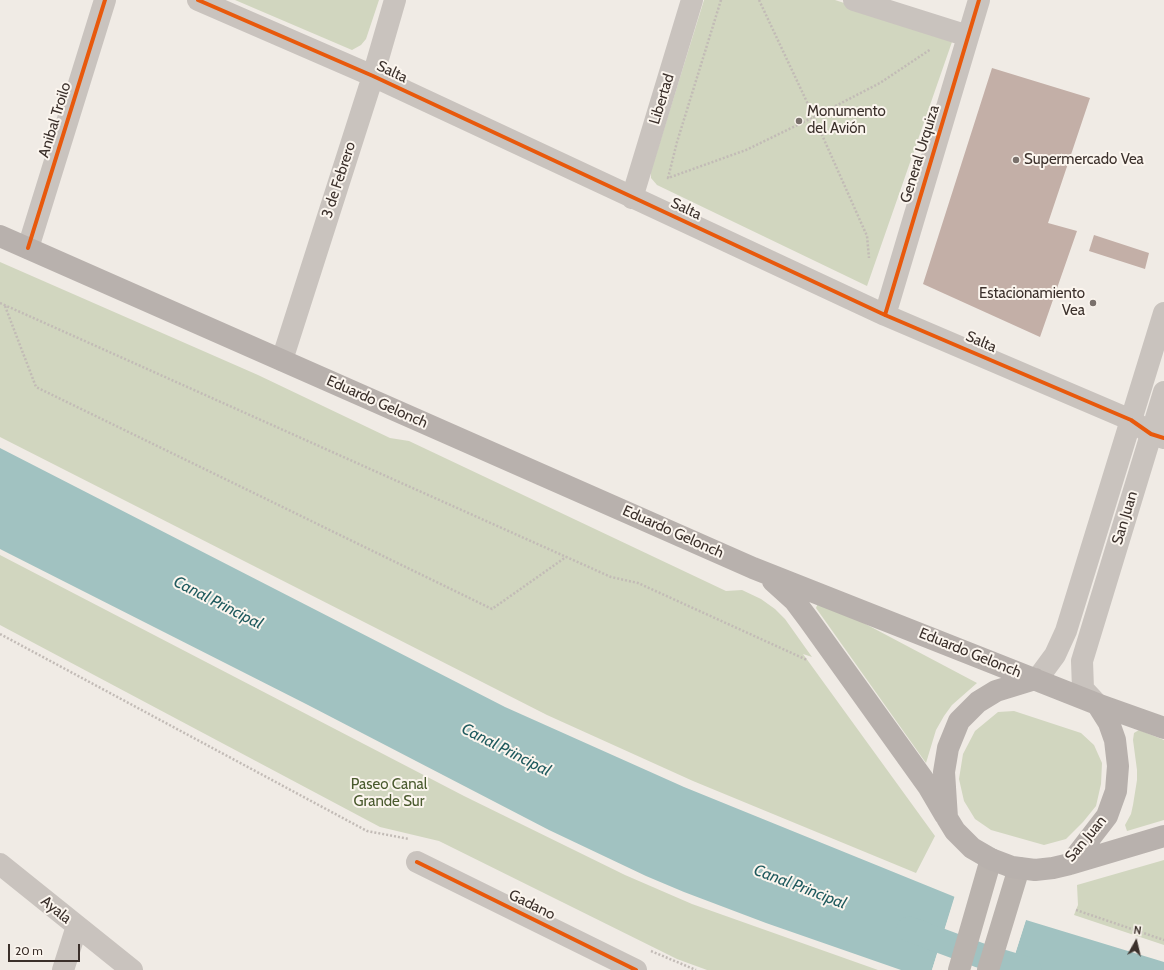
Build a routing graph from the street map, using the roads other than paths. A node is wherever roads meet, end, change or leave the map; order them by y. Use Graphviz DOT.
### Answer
graph roads {
  1 [pos="105,0"];
  2 [pos="198,0"];
  3 [pos="395,0"];
  4 [pos="692,0"];
  5 [pos="854,0"];
  6 [pos="979,0"];
  7 [pos="968,36"];
  8 [pos="373,76"];
  9 [pos="632,198"];
  10 [pos="0,236"];
  11 [pos="28,248"];
  12 [pos="1164,313"];
  13 [pos="885,315"];
  14 [pos="282,360"];
  15 [pos="1164,392"];
  16 [pos="1131,420"];
  17 [pos="1157,436"];
  18 [pos="753,568"];
  19 [pos="1035,679"];
  20 [pos="1097,704"];
  21 [pos="1164,728"];
  22 [pos="947,818"];
  23 [pos="1164,836"];
  24 [pos="991,859"];
  25 [pos="417,862"];
  26 [pos="0,864"];
  27 [pos="1070,864"];
  28 [pos="1019,868"];
  29 [pos="77,926"];
  30 [pos="63,970"];
  31 [pos="132,970"];
  32 [pos="636,970"];
  33 [pos="959,970"];
  34 [pos="988,970"];
  1 -- 11 [label="street, Anibal Troilo"];
  2 -- 8 [label="street, Salta"];
  3 -- 8 [label="street, 3 de Febrero"];
  4 -- 9 [label="street, Libertad"];
  5 -- 7 [label="street"];
  6 -- 7 [label="street, General Urquiza"];
  7 -- 13 [label="street, General Urquiza"];
  8 -- 9 [label="street, Salta"];
  8 -- 14 [label="street, 3 de Febrero"];
  9 -- 13 [label="street, Salta"];
  10 -- 11 [label="main road, Eduardo Gelonch"];
  11 -- 14 [label="main road, Eduardo Gelonch"];
  12 -- 16 [label="street, San Juan"];
  13 -- 16 [label="street, Salta"];
  14 -- 18 [label="main road, Eduardo Gelonch"];
  15 -- 17 [label="street, San Juan"];
  16 -- 17 [label="street, Salta"];
  16 -- 19 [label="street, San Juan"];
  17 -- 20 [label="street, San Juan"];
  18 -- 19 [label="main road, Eduardo Gelonch"];
  18 -- 22 [label="main road, Eduardo Gelonch"];
  19 -- 20 [label="main road, Eduardo Gelonch"];
  19 -- 22 [label="main road"];
  20 -- 21 [label="main road, Eduardo Gelonch"];
  20 -- 27 [label="main road, San Juan"];
  22 -- 24 [label="main road, San Juan"];
  23 -- 27 [label="main road"];
  24 -- 28 [label="main road, San Juan"];
  24 -- 33 [label="main road"];
  25 -- 32 [label="street, Gadano"];
  26 -- 29 [label="street, Ayala"];
  27 -- 28 [label="main road, San Juan"];
  28 -- 34 [label="main road"];
  29 -- 30 [label="street"];
  29 -- 31 [label="street, Ayala"];
}
